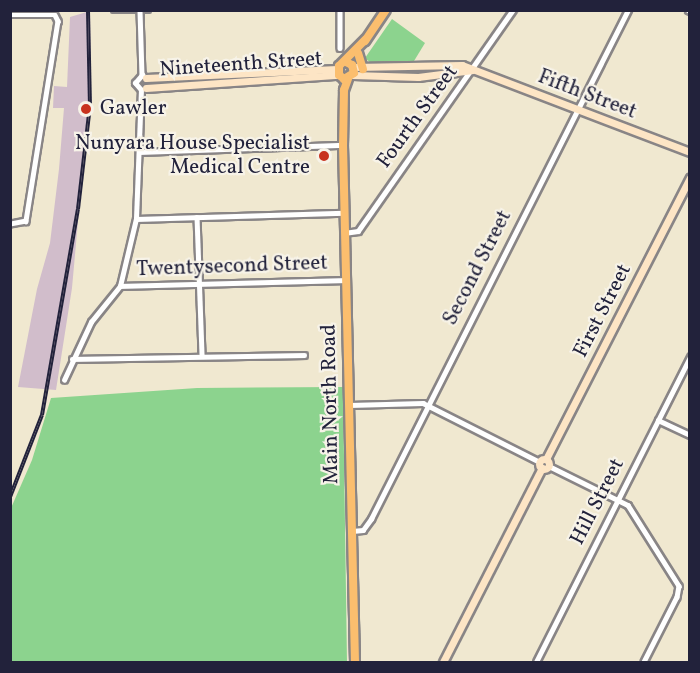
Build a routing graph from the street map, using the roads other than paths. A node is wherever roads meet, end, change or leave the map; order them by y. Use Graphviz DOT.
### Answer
graph roads {
  1 [pos="148,10"];
  2 [pos="340,10"];
  3 [pos="386,10"];
  4 [pos="513,10"];
  5 [pos="628,10"];
  6 [pos="114,11"];
  7 [pos="140,11"];
  8 [pos="10,15"];
  9 [pos="366,39"];
  10 [pos="340,48"];
  11 [pos="358,52"];
  12 [pos="363,69"];
  13 [pos="473,70"];
  14 [pos="346,71"];
  15 [pos="144,76"];
  16 [pos="144,89"];
  17 [pos="578,110"];
  18 [pos="343,145"];
  19 [pos="141,152"];
  20 [pos="690,152"];
  21 [pos="690,177"];
  22 [pos="344,213"];
  23 [pos="197,217"];
  24 [pos="136,219"];
  25 [pos="10,224"];
  26 [pos="344,233"];
  27 [pos="346,280"];
  28 [pos="199,284"];
  29 [pos="120,286"];
  30 [pos="304,355"];
  31 [pos="202,356"];
  32 [pos="690,357"];
  33 [pos="72,360"];
  34 [pos="64,380"];
  35 [pos="349,405"];
  36 [pos="427,405"];
  37 [pos="658,420"];
  38 [pos="690,435"];
  39 [pos="544,464"];
  40 [pos="618,499"];
  41 [pos="352,531"];
  42 [pos="355,663"];
  43 [pos="443,663"];
  44 [pos="536,663"];
  45 [pos="644,663"];
  1 -- 7 [label="street"];
  2 -- 10 [label="street"];
  3 -- 9 [label="main road"];
  4 -- 13 [label="street, Fourth Street"];
  5 -- 17 [label="street, Second Street"];
  6 -- 7 [label="street"];
  7 -- 15 [label="street"];
  8 -- 25 [label="street"];
  9 -- 11 [label="main road"];
  9 -- 14 [label="main road"];
  11 -- 12 [label="main road"];
  11 -- 14 [label="main road"];
  12 -- 13 [label="street, Fifth Street"];
  12 -- 14 [label="street, Fifth Street"];
  13 -- 14 [label="street, Fifth Street"];
  13 -- 17 [label="street, Fifth Street"];
  13 -- 26 [label="street, Fourth Street"];
  14 -- 15 [label="street, Nineteenth Street"];
  14 -- 16 [label="street, Nineteenth Street"];
  14 -- 18 [label="main road, Main North Road"];
  15 -- 16 [label="street"];
  15 -- 16 [label="street"];
  16 -- 19 [label="street"];
  17 -- 20 [label="street, Fifth Street"];
  17 -- 36 [label="street, Second Street"];
  18 -- 19 [label="street"];
  18 -- 22 [label="main road, Main North Road"];
  19 -- 24 [label="street"];
  21 -- 39 [label="street, First Street"];
  22 -- 23 [label="street"];
  22 -- 26 [label="main road, Main North Road"];
  23 -- 24 [label="street"];
  23 -- 28 [label="street"];
  24 -- 29 [label="street"];
  26 -- 27 [label="main road, Main North Road"];
  27 -- 28 [label="street, Twentysecond Street"];
  27 -- 35 [label="main road, Main North Road"];
  28 -- 29 [label="street, Twentysecond Street"];
  28 -- 31 [label="street"];
  29 -- 33 [label="street"];
  30 -- 31 [label="street"];
  31 -- 33 [label="street"];
  32 -- 37 [label="street, Hill Street"];
  33 -- 34 [label="street"];
  35 -- 36 [label="street"];
  35 -- 41 [label="main road, Main North Road"];
  36 -- 39 [label="street"];
  36 -- 41 [label="street, Second Street"];
  37 -- 38 [label="street"];
  37 -- 40 [label="street, Hill Street"];
  39 -- 40 [label="street"];
  39 -- 43 [label="street, First Street"];
  40 -- 44 [label="street, Hill Street"];
  40 -- 45 [label="street"];
  41 -- 42 [label="main road, Main North Road"];
}
